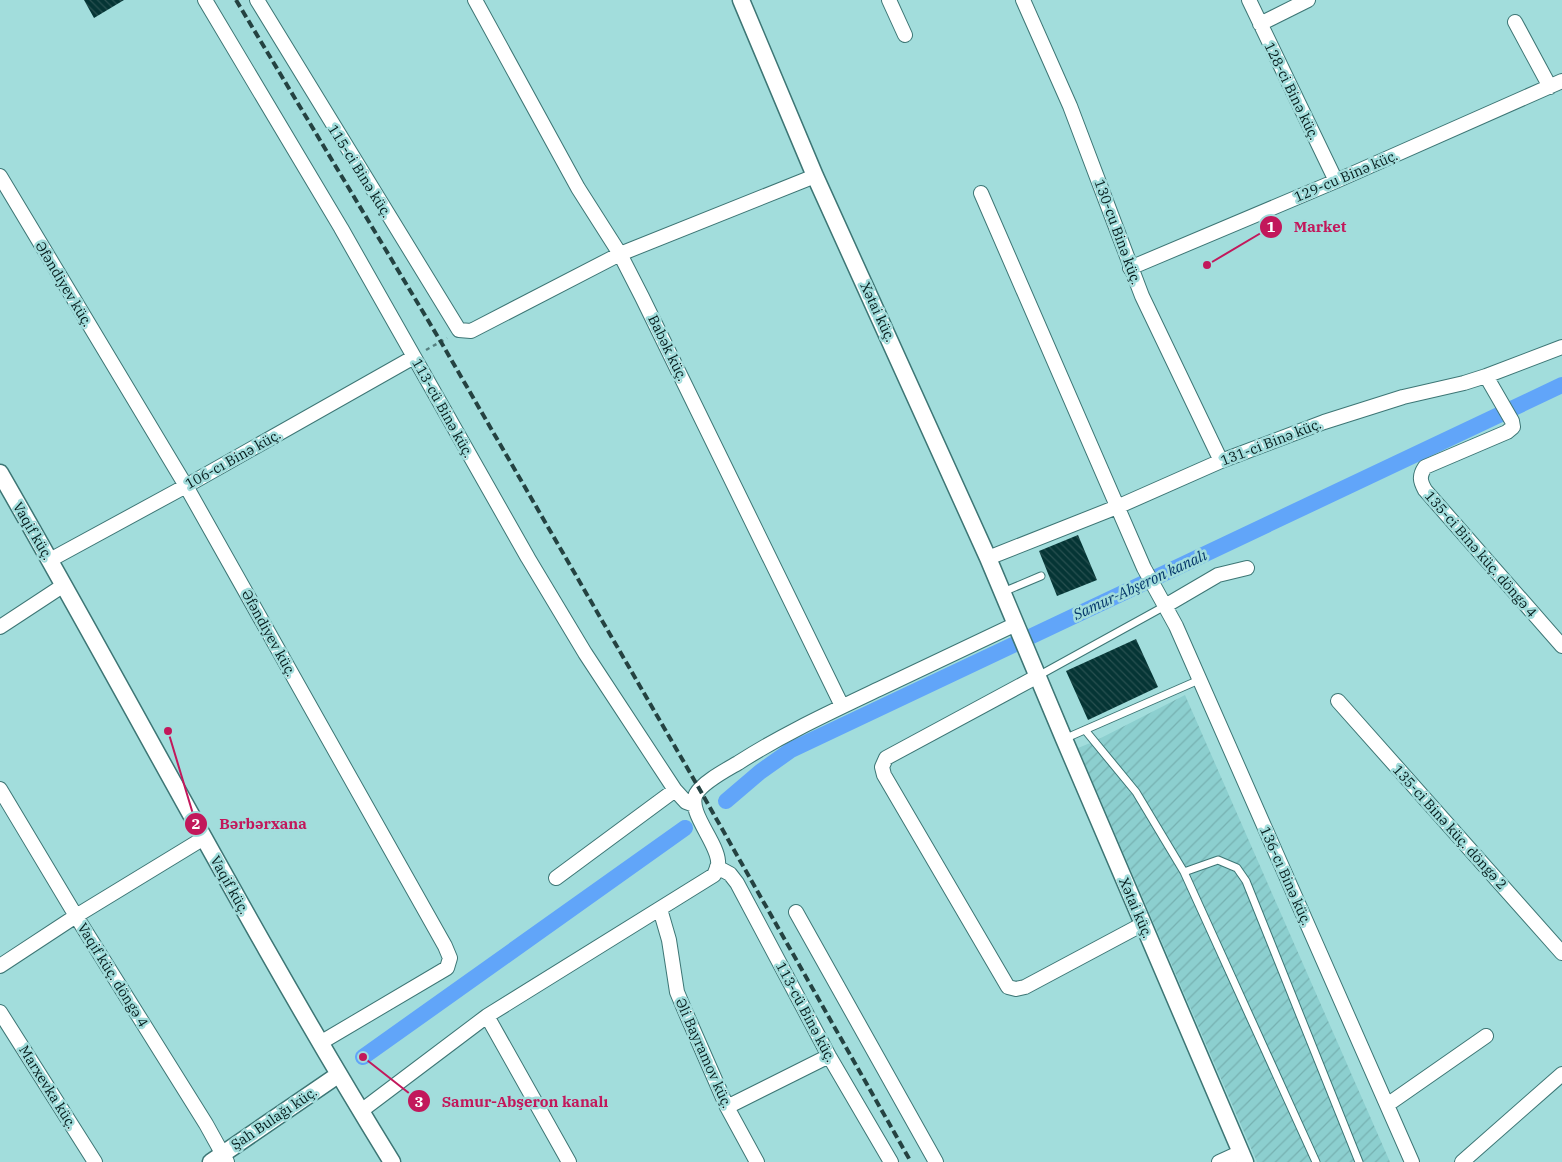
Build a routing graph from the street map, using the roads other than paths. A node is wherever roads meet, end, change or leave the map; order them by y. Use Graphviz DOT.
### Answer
graph roads {
  1 [pos="205,0"];
  2 [pos="257,0"];
  3 [pos="475,0"];
  4 [pos="741,0"];
  5 [pos="889,0"];
  6 [pos="1022,0"];
  7 [pos="1249,0"];
  8 [pos="1308,0"];
  9 [pos="1515,22"];
  10 [pos="1260,24"];
  11 [pos="905,35"];
  12 [pos="1556,84"];
  13 [pos="0,176"];
  14 [pos="815,176"];
  15 [pos="1336,181"];
  16 [pos="981,193"];
  17 [pos="620,254"];
  18 [pos="1130,268"];
  19 [pos="1562,347"];
  20 [pos="414,357"];
  21 [pos="1486,376"];
  22 [pos="1221,461"];
  23 [pos="0,473"];
  24 [pos="186,486"];
  25 [pos="1117,506"];
  26 [pos="988,558"];
  27 [pos="50,560"];
  28 [pos="1247,568"];
  29 [pos="1041,576"];
  30 [pos="64,585"];
  31 [pos="1002,592"];
  32 [pos="1165,606"];
  33 [pos="1016,624"];
  34 [pos="0,627"];
  35 [pos="1562,646"];
  36 [pos="1038,676"];
  37 [pos="1199,680"];
  38 [pos="1338,701"];
  39 [pos="842,706"];
  40 [pos="1086,730"];
  41 [pos="1064,739"];
  42 [pos="0,789"];
  43 [pos="675,790"];
  44 [pos="694,805"];
  45 [pos="204,838"];
  46 [pos="717,867"];
  47 [pos="1184,872"];
  48 [pos="556,878"];
  49 [pos="660,909"];
  50 [pos="796,912"];
  51 [pos="76,916"];
  52 [pos="1143,924"];
  53 [pos="1562,953"];
  54 [pos="0,966"];
  55 [pos="0,1012"];
  56 [pos="487,1016"];
  57 [pos="1486,1036"];
  58 [pos="320,1043"];
  59 [pos="829,1056"];
  60 [pos="1562,1074"];
  61 [pos="338,1075"];
  62 [pos="1387,1105"];
  63 [pos="727,1107"];
  64 [pos="360,1111"];
  65 [pos="1243,1157"];
  66 [pos="220,1159"];
  67 [pos="95,1162"];
  68 [pos="392,1162"];
  69 [pos="569,1162"];
  70 [pos="757,1162"];
  71 [pos="891,1162"];
  72 [pos="936,1162"];
  73 [pos="1219,1162"];
  74 [pos="1316,1162"];
  75 [pos="1359,1162"];
  76 [pos="1412,1162"];
  77 [pos="1462,1162"];
  1 -- 20 [label="street, 113-cü Binə küç."];
  2 -- 17 [label="street, 115-ci Binə küç."];
  3 -- 17 [label="street, Babək küç."];
  4 -- 14 [label="street, Xətai küç."];
  5 -- 11 [label="street"];
  6 -- 18 [label="street, 130-cu Binə küç."];
  7 -- 10 [label="street, 128-ci Binə küç."];
  8 -- 10 [label="street"];
  9 -- 12 [label="street"];
  10 -- 15 [label="street, 128-ci Binə küç."];
  12 -- 15 [label="street, 129-cu Binə küç."];
  13 -- 24 [label="street, Əfəndiyev küç."];
  14 -- 17 [label="street"];
  14 -- 26 [label="street, Xətai küç."];
  15 -- 18 [label="street, 129-cu Binə küç."];
  16 -- 25 [label="street, 136-cı Binə küç."];
  17 -- 39 [label="street, Babək küç."];
  18 -- 22 [label="street, 130-cu Binə küç."];
  19 -- 21 [label="street, 131-ci Binə küç."];
  20 -- 24 [label="street, 106-cı Binə küç."];
  20 -- 43 [label="street, 113-cü Binə küç."];
  21 -- 22 [label="street, 131-ci Binə küç."];
  21 -- 35 [label="street, 135-ci Binə küç. döngə 4"];
  22 -- 25 [label="street, 131-ci Binə küç."];
  23 -- 27 [label="street, Vaqif küç."];
  24 -- 27 [label="street, 106-cı Binə küç."];
  24 -- 58 [label="street, Əfəndiyev küç."];
  25 -- 26 [label="street, 131-ci Binə küç."];
  25 -- 32 [label="street, 136-cı Binə küç."];
  26 -- 31 [label="street, Xətai küç."];
  27 -- 30 [label="street, Vaqif küç."];
  28 -- 32 [label="street"];
  29 -- 31 [label="lane"];
  30 -- 34 [label="street"];
  30 -- 45 [label="street, Vaqif küç."];
  31 -- 33 [label="street, Xətai küç."];
  32 -- 36 [label="lane"];
  32 -- 37 [label="street, 136-cı Binə küç."];
  33 -- 36 [label="street, Xətai küç."];
  33 -- 39 [label="street"];
  36 -- 41 [label="street, Xətai küç."];
  36 -- 52 [label="street"];
  37 -- 40 [label="lane"];
  37 -- 62 [label="street, 136-cı Binə küç."];
  38 -- 53 [label="street, 135-ci Binə küç. döngə 2"];
  39 -- 44 [label="street"];
  40 -- 41 [label="lane"];
  40 -- 47 [label="lane"];
  41 -- 52 [label="street, Xətai küç."];
  42 -- 51 [label="street, Vaqif küç. döngə 4"];
  43 -- 44 [label="street, 113-cü Binə küç."];
  43 -- 48 [label="street"];
  44 -- 46 [label="street"];
  45 -- 51 [label="street"];
  45 -- 58 [label="street, Vaqif küç."];
  46 -- 49 [label="street"];
  46 -- 59 [label="street, 113-cü Binə küç."];
  47 -- 74 [label="lane"];
  47 -- 75 [label="lane"];
  49 -- 56 [label="street"];
  49 -- 63 [label="street, Əli Bayramov küç."];
  50 -- 72 [label="street"];
  51 -- 54 [label="street"];
  51 -- 66 [label="street, Vaqif küç. döngə 4"];
  52 -- 65 [label="street, Xətai küç."];
  55 -- 67 [label="street, Marxevka küç."];
  56 -- 64 [label="street"];
  56 -- 69 [label="street"];
  57 -- 62 [label="street"];
  58 -- 61 [label="street, Vaqif küç."];
  59 -- 63 [label="street"];
  59 -- 71 [label="street, 113-cü Binə küç."];
  60 -- 77 [label="street"];
  61 -- 64 [label="street, Vaqif küç."];
  61 -- 66 [label="street, Şah Bulağı küç."];
  62 -- 76 [label="street, 136-cı Binə küç."];
  63 -- 70 [label="street, Əli Bayramov küç."];
  64 -- 68 [label="street, Vaqif küç."];
  65 -- 73 [label="street"];
}
